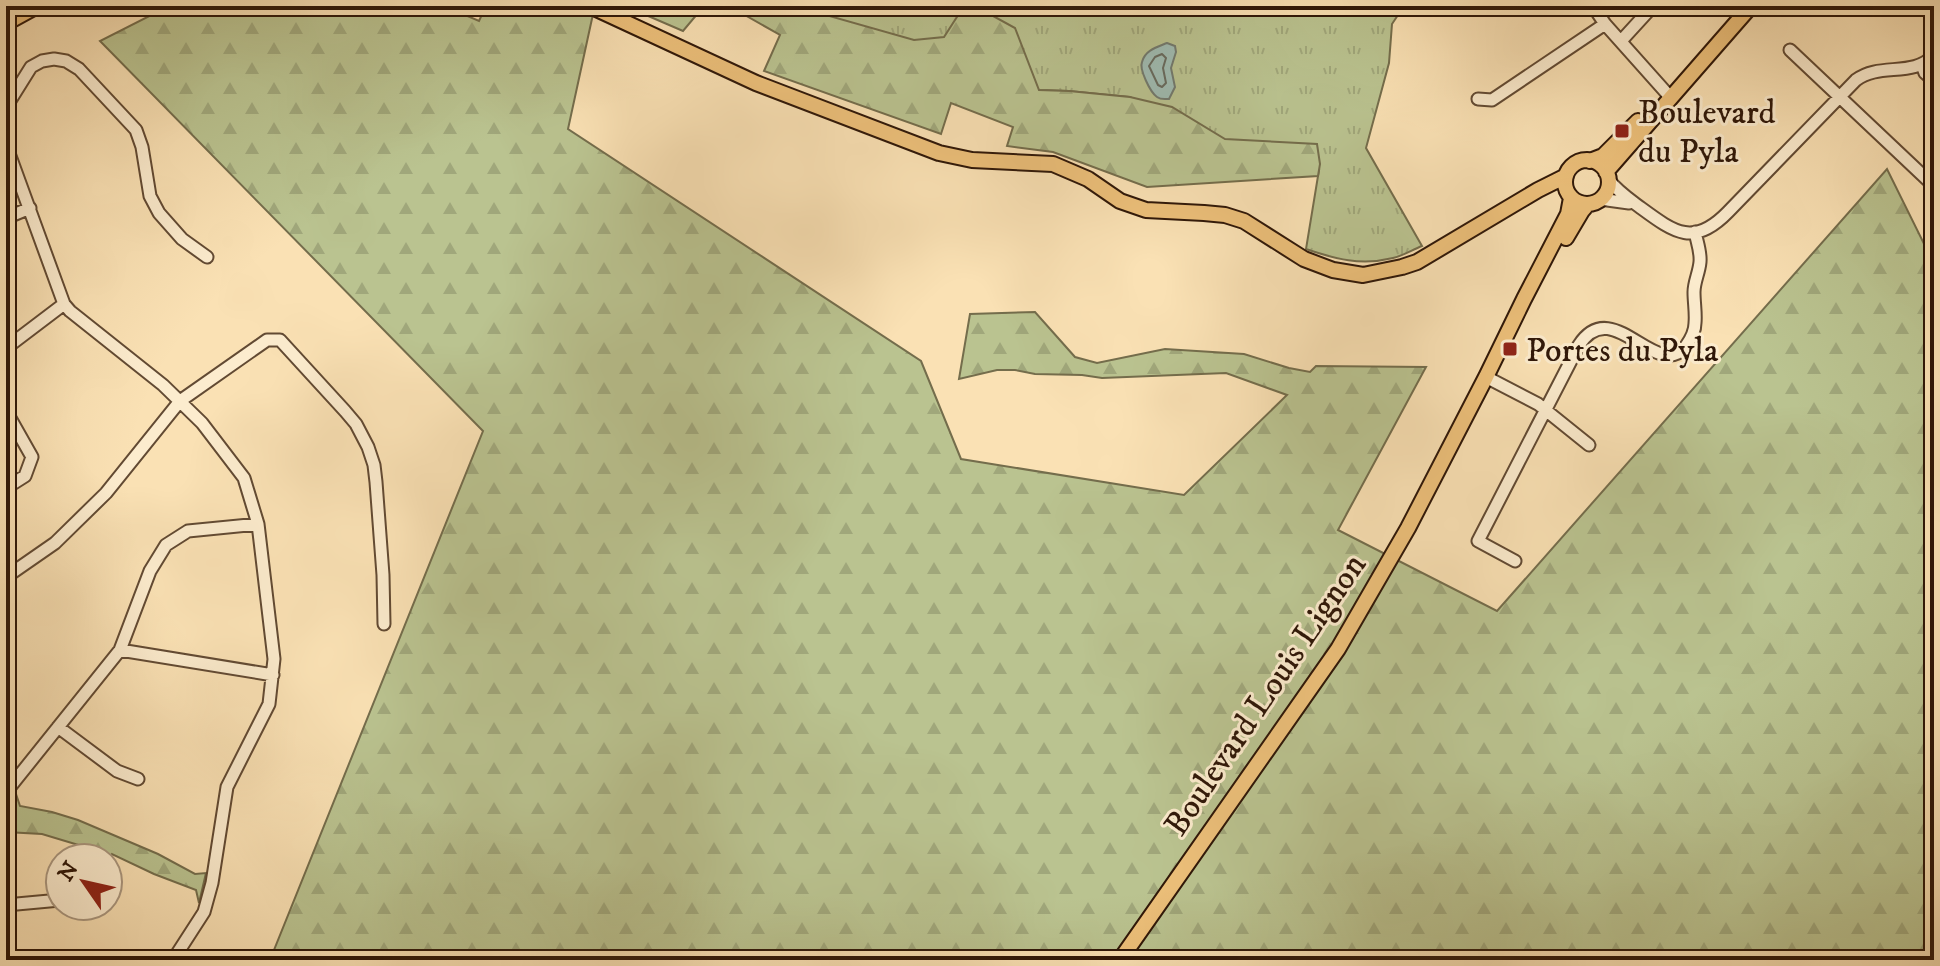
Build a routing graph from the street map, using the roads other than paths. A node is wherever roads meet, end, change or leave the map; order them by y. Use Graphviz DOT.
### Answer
graph roads {
  1 [pos="37,6"];
  2 [pos="590,6"];
  3 [pos="1593,6"];
  4 [pos="1653,6"];
  5 [pos="1749,8"];
  6 [pos="6,23"];
  7 [pos="1605,24"];
  8 [pos="1621,41"];
  9 [pos="1790,50"];
  10 [pos="1934,55"];
  11 [pos="1922,65"];
  12 [pos="1934,81"];
  13 [pos="1668,95"];
  14 [pos="1839,96"];
  15 [pos="1478,99"];
  16 [pos="6,107"];
  17 [pos="6,145"];
  18 [pos="1590,161"];
  19 [pos="1566,176"];
  20 [pos="1607,176"];
  21 [pos="1934,186"];
  22 [pos="1538,190"];
  23 [pos="1570,195"];
  24 [pos="1594,202"];
  25 [pos="30,208"];
  26 [pos="1641,208"];
  27 [pos="6,218"];
  28 [pos="1695,232"];
  29 [pos="207,257"];
  30 [pos="64,304"];
  31 [pos="6,348"];
  32 [pos="1488,373"];
  33 [pos="180,401"];
  34 [pos="1545,409"];
  35 [pos="6,411"];
  36 [pos="1589,445"];
  37 [pos="6,488"];
  38 [pos="258,524"];
  39 [pos="1515,561"];
  40 [pos="6,577"];
  41 [pos="384,624"];
  42 [pos="120,650"];
  43 [pos="273,675"];
  44 [pos="58,727"];
  45 [pos="138,779"];
  46 [pos="6,792"];
  47 [pos="44,901"];
  48 [pos="6,905"];
  49 [pos="173,960"];
  50 [pos="1120,960"];
  1 -- 6 [label="main road"];
  2 -- 22 [label="main road"];
  3 -- 7 [label="street"];
  4 -- 8 [label="street"];
  5 -- 13 [label="main road"];
  7 -- 8 [label="street"];
  7 -- 15 [label="street"];
  8 -- 13 [label="street"];
  9 -- 14 [label="street"];
  10 -- 11 [label="street"];
  11 -- 12 [label="street"];
  11 -- 14 [label="street"];
  13 -- 18 [label="main road"];
  13 -- 20 [label="main road"];
  14 -- 21 [label="street"];
  14 -- 28 [label="street"];
  16 -- 29 [label="street"];
  17 -- 25 [label="street"];
  18 -- 19 [label="main road"];
  18 -- 20 [label="main road"];
  19 -- 22 [label="main road"];
  19 -- 23 [label="main road"];
  20 -- 24 [label="main road"];
  20 -- 26 [label="street"];
  22 -- 23 [label="main road"];
  23 -- 24 [label="main road"];
  23 -- 32 [label="main road"];
  24 -- 26 [label="street"];
  24 -- 32 [label="main road"];
  25 -- 27 [label="street"];
  25 -- 30 [label="street"];
  26 -- 28 [label="street"];
  28 -- 34 [label="street"];
  30 -- 31 [label="street"];
  30 -- 33 [label="street"];
  32 -- 34 [label="street"];
  32 -- 50 [label="main road, Boulevard Louis Lignon"];
  33 -- 38 [label="street"];
  33 -- 40 [label="street"];
  33 -- 41 [label="street"];
  34 -- 36 [label="street"];
  34 -- 39 [label="street"];
  35 -- 37 [label="street"];
  38 -- 42 [label="street"];
  38 -- 43 [label="street"];
  42 -- 43 [label="street"];
  42 -- 44 [label="street"];
  43 -- 49 [label="street"];
  44 -- 45 [label="street"];
  44 -- 46 [label="street"];
  47 -- 48 [label="street"];
}
